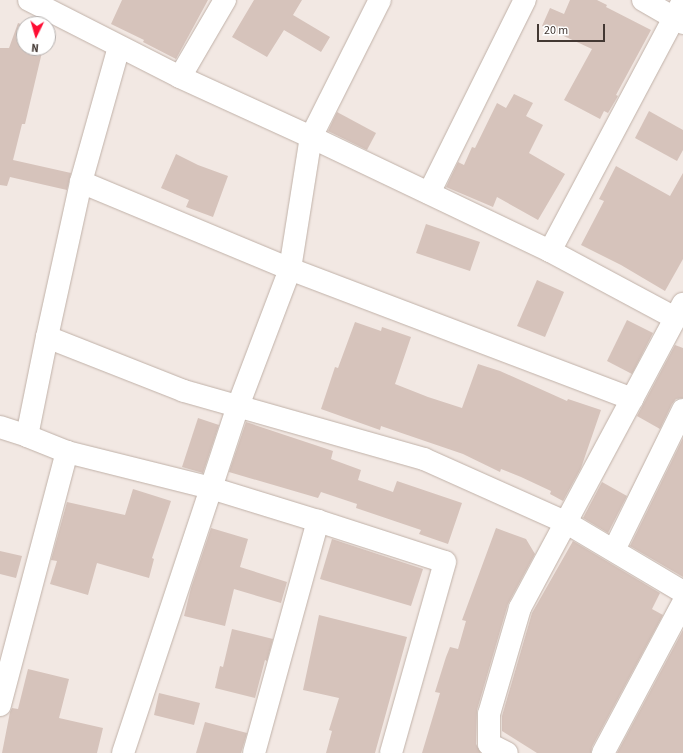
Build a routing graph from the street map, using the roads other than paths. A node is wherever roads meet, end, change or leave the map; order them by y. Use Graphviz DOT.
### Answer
graph roads {
  1 [pos="29,0"];
  2 [pos="225,0"];
  3 [pos="380,0"];
  4 [pos="525,0"];
  5 [pos="642,0"];
  6 [pos="680,14"];
  7 [pos="119,47"];
  8 [pos="180,77"];
  9 [pos="311,137"];
  10 [pos="81,182"];
  11 [pos="429,193"];
  12 [pos="550,250"];
  13 [pos="290,269"];
  14 [pos="679,311"];
  15 [pos="47,337"];
  16 [pos="632,399"];
  17 [pos="238,406"];
  18 [pos="683,410"];
  19 [pos="0,427"];
  20 [pos="27,436"];
  21 [pos="67,452"];
  22 [pos="211,488"];
  23 [pos="318,521"];
  24 [pos="567,523"];
  25 [pos="614,550"];
  26 [pos="683,592"];
  27 [pos="683,603"];
  28 [pos="0,705"];
  29 [pos="123,753"];
  30 [pos="254,753"];
  31 [pos="392,753"];
  32 [pos="507,753"];
  33 [pos="603,753"];
  1 -- 7 [label="street"];
  2 -- 8 [label="street"];
  3 -- 9 [label="street"];
  4 -- 11 [label="street"];
  5 -- 6 [label="street"];
  6 -- 12 [label="street"];
  7 -- 8 [label="street"];
  7 -- 10 [label="street"];
  8 -- 9 [label="street"];
  9 -- 11 [label="street"];
  9 -- 13 [label="street"];
  10 -- 13 [label="street"];
  10 -- 15 [label="street"];
  11 -- 12 [label="street"];
  12 -- 14 [label="street"];
  13 -- 16 [label="street"];
  13 -- 17 [label="street"];
  14 -- 16 [label="street"];
  15 -- 17 [label="street"];
  15 -- 20 [label="street"];
  16 -- 24 [label="street"];
  17 -- 22 [label="street"];
  17 -- 24 [label="street"];
  18 -- 25 [label="street"];
  19 -- 20 [label="street"];
  20 -- 21 [label="street"];
  21 -- 22 [label="street"];
  21 -- 28 [label="street"];
  22 -- 23 [label="street"];
  22 -- 29 [label="street"];
  23 -- 30 [label="street"];
  23 -- 31 [label="street"];
  24 -- 25 [label="street"];
  24 -- 32 [label="street"];
  25 -- 26 [label="street"];
  27 -- 33 [label="street"];
}
